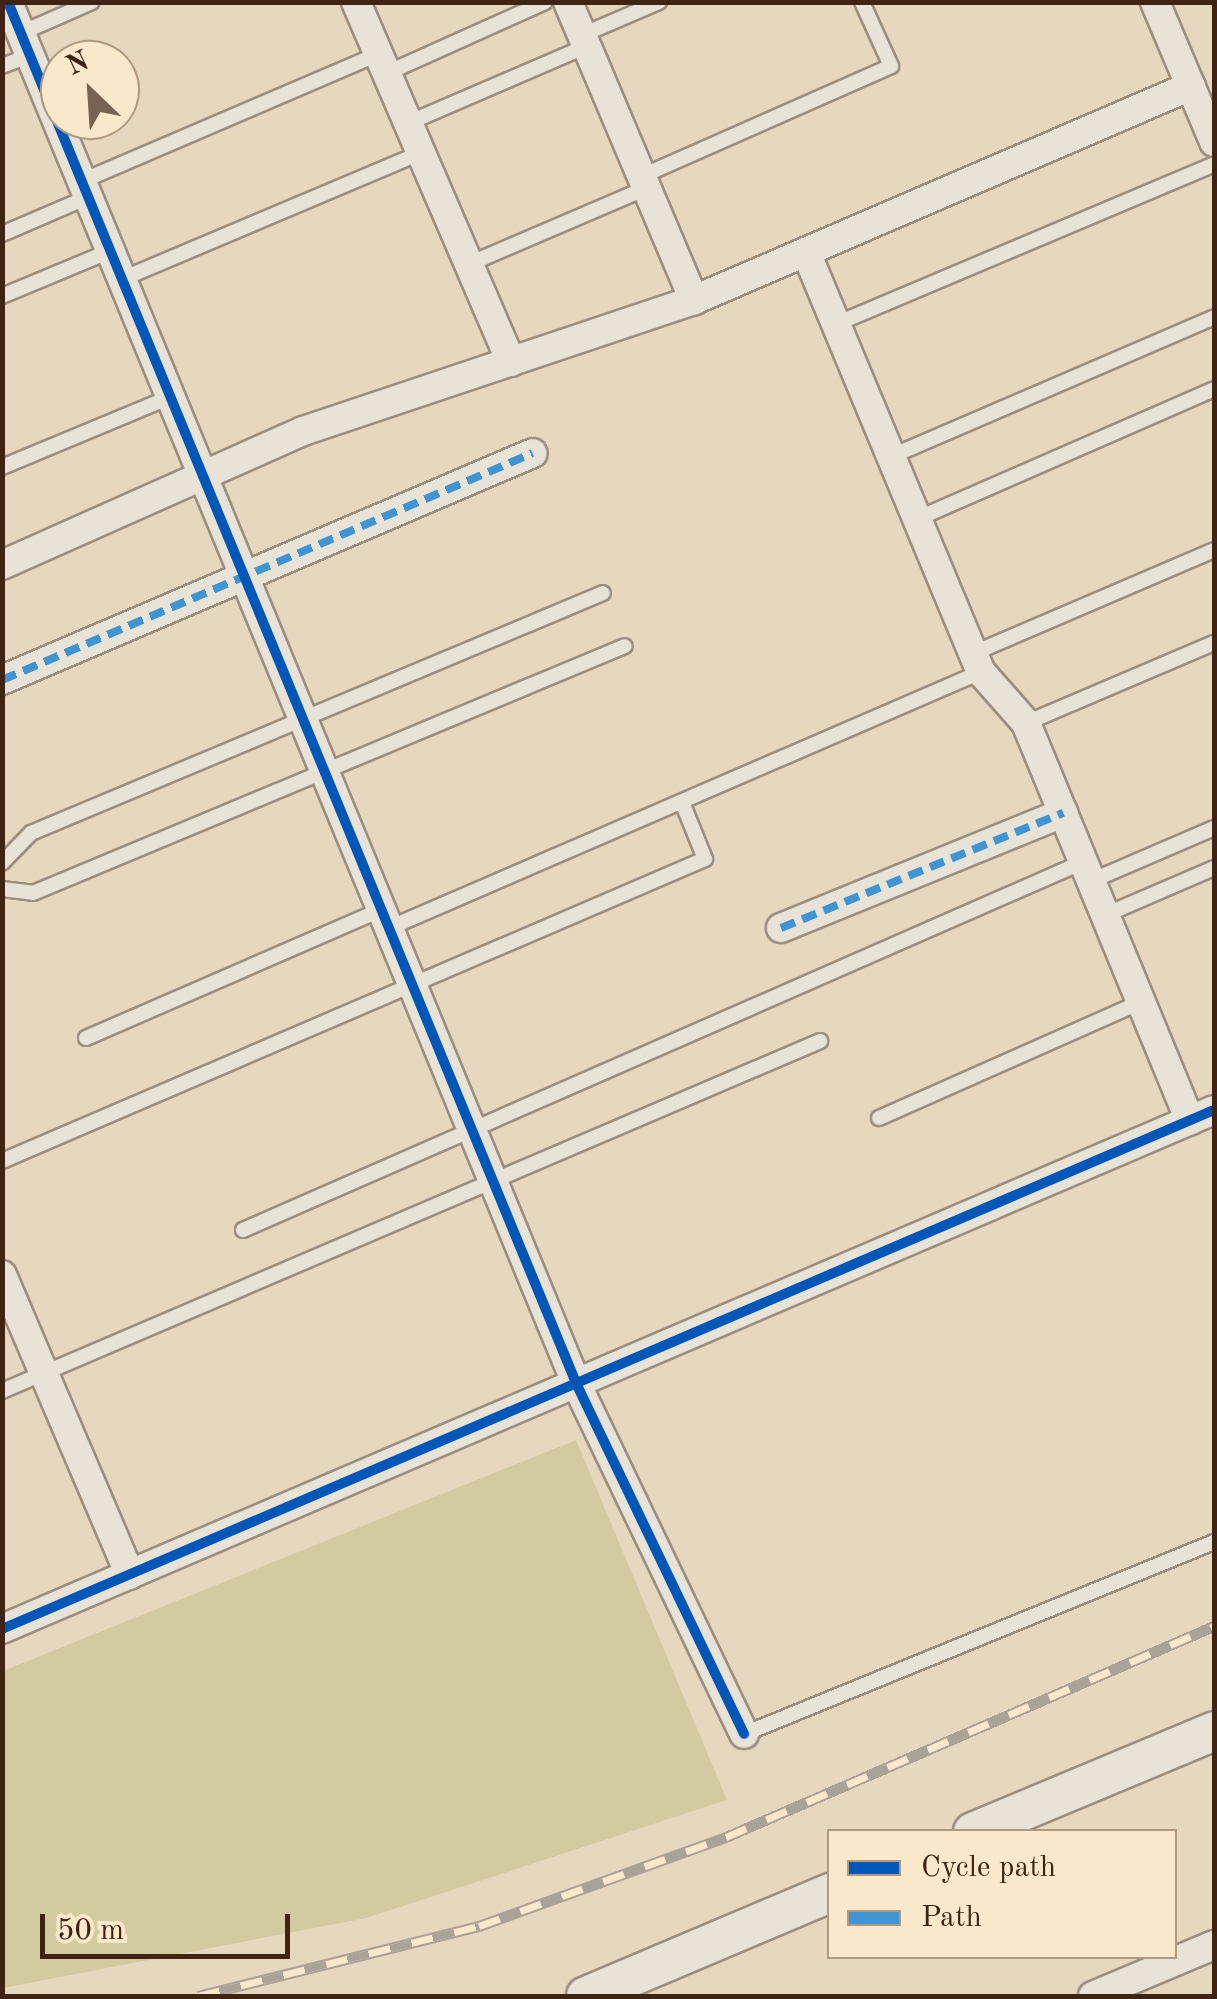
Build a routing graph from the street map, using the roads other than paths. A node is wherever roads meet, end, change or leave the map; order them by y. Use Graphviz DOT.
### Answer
graph roads {
  1 [pos="92,2"];
  2 [pos="356,2"];
  3 [pos="544,2"];
  4 [pos="568,2"];
  5 [pos="659,2"];
  6 [pos="862,2"];
  7 [pos="1155,2"];
  8 [pos="14,21"];
  9 [pos="584,40"];
  10 [pos="383,64"];
  11 [pos="2,66"];
  12 [pos="1190,86"];
  13 [pos="408,123"];
  14 [pos="1214,142"];
  15 [pos="421,153"];
  16 [pos="1214,164"];
  17 [pos="644,182"];
  18 [pos="85,189"];
  19 [pos="2,234"];
  20 [pos="110,251"];
  21 [pos="806,252"];
  22 [pos="468,264"];
  23 [pos="122,279"];
  24 [pos="2,296"];
  25 [pos="694,300"];
  26 [pos="1214,317"];
  27 [pos="836,324"];
  28 [pos="511,362"];
  29 [pos="1214,389"];
  30 [pos="170,396"];
  31 [pos="532,453"];
  32 [pos="892,456"];
  33 [pos="2,466"];
  34 [pos="203,476"];
  35 [pos="919,518"];
  36 [pos="1214,550"];
  37 [pos="2,565"];
  38 [pos="244,576"];
  39 [pos="602,593"];
  40 [pos="1214,643"];
  41 [pos="625,646"];
  42 [pos="977,662"];
  43 [pos="2,680"];
  44 [pos="302,717"];
  45 [pos="1026,723"];
  46 [pos="324,772"];
  47 [pos="682,802"];
  48 [pos="1063,813"];
  49 [pos="1214,828"];
  50 [pos="2,863"];
  51 [pos="1214,868"];
  52 [pos="1087,872"];
  53 [pos="2,889"];
  54 [pos="1105,915"];
  55 [pos="385,919"];
  56 [pos="781,928"];
  57 [pos="412,984"];
  58 [pos="1141,1002"];
  59 [pos="86,1038"];
  60 [pos="820,1041"];
  61 [pos="1202,1115"];
  62 [pos="879,1118"];
  63 [pos="470,1126"];
  64 [pos="2,1161"];
  65 [pos="492,1178"];
  66 [pos="243,1230"];
  67 [pos="2,1275"];
  68 [pos="12,1324"];
  69 [pos="44,1374"];
  70 [pos="576,1383"];
  71 [pos="2,1391"];
  72 [pos="1214,1542"];
  73 [pos="130,1574"];
  74 [pos="2,1629"];
  75 [pos="1214,1732"];
  76 [pos="744,1734"];
  77 [pos="980,1829"];
  78 [pos="827,1894"];
  79 [pos="1214,1945"];
  80 [pos="1135,1988"];
  81 [pos="586,1996"];
  82 [pos="1093,1996"];
  1 -- 8 [label="lane"];
  2 -- 10 [label="street"];
  3 -- 10 [label="lane"];
  4 -- 9 [label="street"];
  5 -- 9 [label="lane"];
  6 -- 17 [label="lane"];
  7 -- 12 [label="street"];
  8 -- 11 [label="lane"];
  8 -- 18 [label="street"];
  9 -- 13 [label="lane"];
  9 -- 17 [label="street"];
  10 -- 13 [label="street"];
  10 -- 18 [label="lane"];
  12 -- 14 [label="street"];
  12 -- 21 [label="street"];
  13 -- 15 [label="street"];
  15 -- 22 [label="street"];
  15 -- 23 [label="lane"];
  16 -- 27 [label="lane"];
  17 -- 22 [label="lane"];
  17 -- 25 [label="street"];
  18 -- 19 [label="lane"];
  18 -- 20 [label="street"];
  20 -- 23 [label="street"];
  20 -- 24 [label="lane"];
  21 -- 25 [label="street"];
  21 -- 27 [label="street"];
  22 -- 28 [label="street"];
  23 -- 30 [label="street"];
  25 -- 28 [label="street"];
  26 -- 32 [label="lane"];
  27 -- 32 [label="street"];
  28 -- 34 [label="street"];
  29 -- 35 [label="lane"];
  30 -- 33 [label="lane"];
  30 -- 34 [label="street"];
  31 -- 38 [label="street"];
  32 -- 35 [label="street"];
  34 -- 37 [label="street"];
  34 -- 38 [label="street"];
  35 -- 42 [label="street"];
  36 -- 42 [label="lane"];
  38 -- 43 [label="street"];
  38 -- 44 [label="street"];
  39 -- 44 [label="lane"];
  40 -- 45 [label="lane"];
  41 -- 46 [label="lane"];
  42 -- 45 [label="street"];
  42 -- 47 [label="lane"];
  44 -- 46 [label="street"];
  44 -- 50 [label="lane"];
  45 -- 48 [label="street"];
  46 -- 53 [label="lane"];
  46 -- 55 [label="street"];
  47 -- 55 [label="lane"];
  47 -- 57 [label="lane"];
  48 -- 52 [label="street"];
  48 -- 56 [label="street"];
  49 -- 52 [label="lane"];
  51 -- 54 [label="lane"];
  52 -- 54 [label="street"];
  52 -- 63 [label="lane"];
  54 -- 58 [label="street"];
  55 -- 57 [label="street"];
  55 -- 59 [label="lane"];
  57 -- 63 [label="street"];
  57 -- 64 [label="lane"];
  58 -- 61 [label="street"];
  58 -- 62 [label="lane"];
  60 -- 65 [label="lane"];
  61 -- 70 [label="street"];
  63 -- 65 [label="street"];
  63 -- 66 [label="lane"];
  65 -- 69 [label="lane"];
  65 -- 70 [label="street"];
  67 -- 68 [label="street"];
  68 -- 69 [label="street"];
  69 -- 71 [label="lane"];
  69 -- 73 [label="street"];
  70 -- 73 [label="street"];
  70 -- 76 [label="street"];
  72 -- 76 [label="lane"];
  73 -- 74 [label="street"];
  75 -- 77 [label="main road"];
  78 -- 81 [label="main road"];
  79 -- 80 [label="street"];
  80 -- 82 [label="street"];
}
